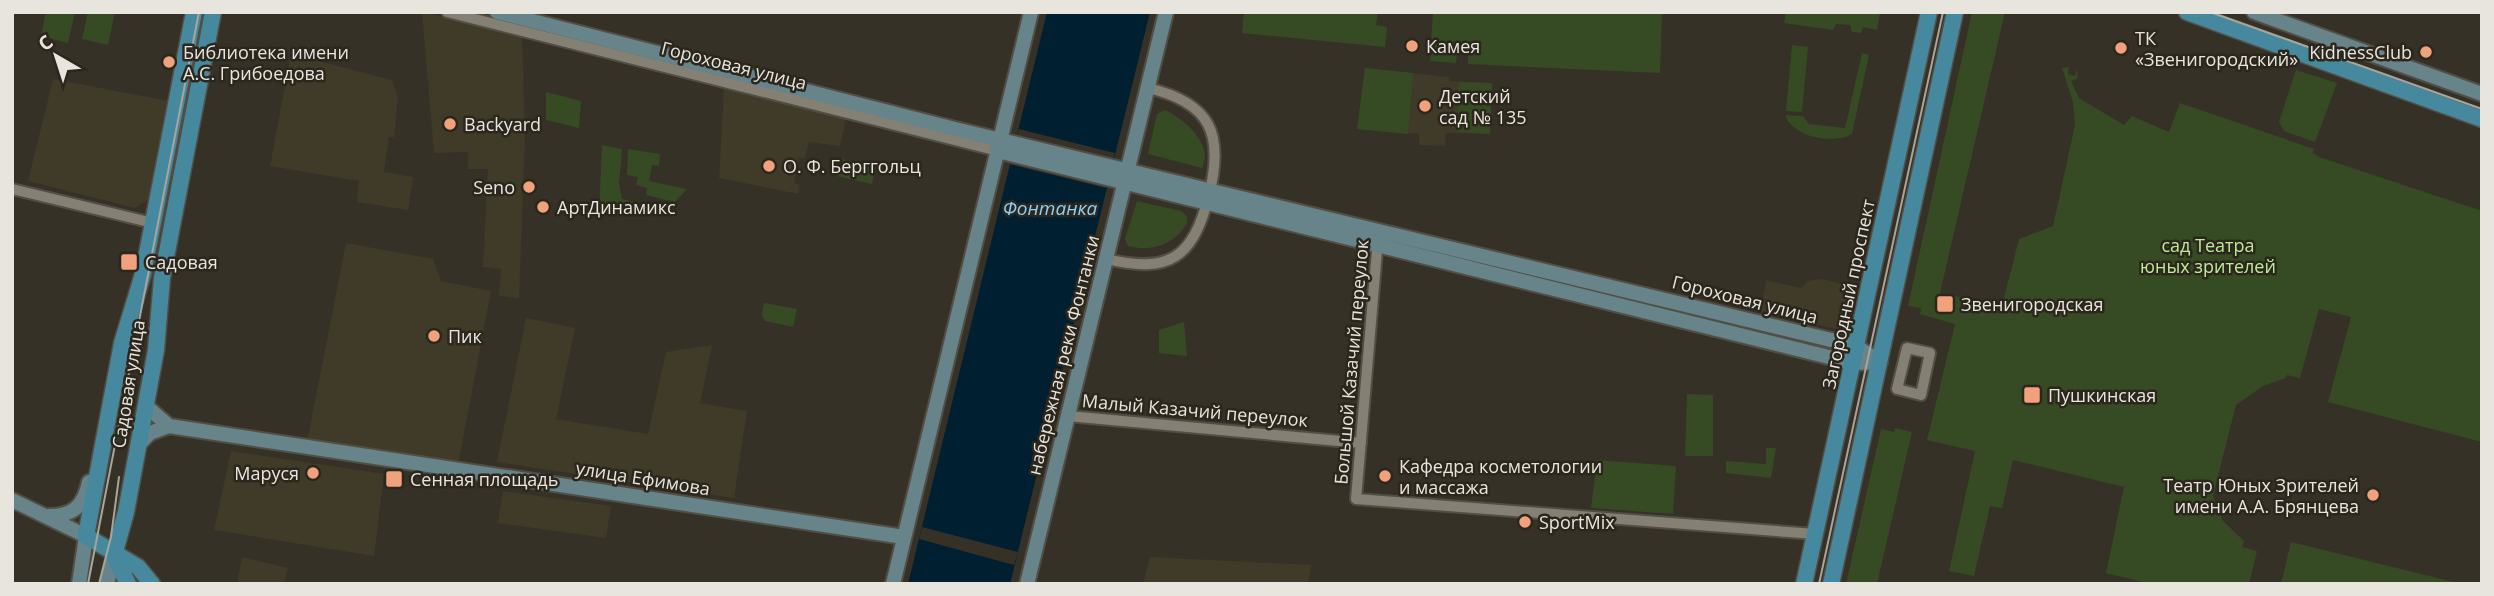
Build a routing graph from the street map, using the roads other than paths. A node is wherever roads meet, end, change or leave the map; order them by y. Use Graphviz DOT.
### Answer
graph roads {
  1 [pos="194,12"];
  2 [pos="213,12"];
  3 [pos="447,12"];
  4 [pos="497,12"];
  5 [pos="1031,12"];
  6 [pos="1166,12"];
  7 [pos="1929,12"];
  8 [pos="1955,12"];
  9 [pos="2187,12"];
  10 [pos="2255,12"];
  11 [pos="1148,88"];
  12 [pos="2482,94"];
  13 [pos="2482,119"];
  14 [pos="1006,147"];
  15 [pos="1128,169"];
  16 [pos="1110,173"];
  17 [pos="1125,184"];
  18 [pos="12,188"];
  19 [pos="1211,188"];
  20 [pos="1207,205"];
  21 [pos="153,223"];
  22 [pos="1380,230"];
  23 [pos="1378,247"];
  24 [pos="1106,259"];
  25 [pos="1856,346"];
  26 [pos="1880,362"];
  27 [pos="1853,363"];
  28 [pos="1902,368"];
  29 [pos="146,406"];
  30 [pos="1068,416"];
  31 [pos="169,426"];
  32 [pos="1361,443"];
  33 [pos="139,444"];
  34 [pos="99,461"];
  35 [pos="12,500"];
  36 [pos="47,516"];
  37 [pos="1815,534"];
  38 [pos="86,536"];
  39 [pos="904,537"];
  40 [pos="107,550"];
  41 [pos="79,584"];
  42 [pos="107,584"];
  43 [pos="128,584"];
  44 [pos="152,584"];
  45 [pos="892,584"];
  46 [pos="1027,584"];
  47 [pos="1804,584"];
  48 [pos="1831,584"];
  1 -- 21 [label="main road, Садовая улица"];
  2 -- 29 [label="main road, Садовая улица"];
  3 -- 14 [label="street, Гороховая улица"];
  4 -- 14 [label="main road, Гороховая улица"];
  5 -- 14 [label="main road"];
  6 -- 11 [label="main road, набережная реки Фонтанки"];
  7 -- 25 [label="main road, Загородный проспект"];
  8 -- 26 [label="main road"];
  9 -- 13 [label="main road"];
  10 -- 12 [label="main road"];
  11 -- 15 [label="main road, набережная реки Фонтанки"];
  11 -- 19 [label="street"];
  14 -- 16 [label="main road"];
  14 -- 39 [label="main road"];
  15 -- 16 [label="main road, Гороховая улица"];
  15 -- 17 [label="main road, набережная реки Фонтанки"];
  15 -- 19 [label="main road, Гороховая улица"];
  16 -- 17 [label="main road, Гороховая улица"];
  17 -- 20 [label="main road, Гороховая улица"];
  17 -- 24 [label="main road, набережная реки Фонтанки"];
  18 -- 21 [label="street"];
  19 -- 20 [label="street"];
  19 -- 22 [label="main road, Гороховая улица"];
  20 -- 23 [label="main road, Гороховая улица"];
  20 -- 24 [label="street"];
  21 -- 34 [label="main road, Садовая улица"];
  22 -- 23 [label="street, Большой Казачий переулок"];
  22 -- 25 [label="main road, Гороховая улица"];
  23 -- 27 [label="main road, Гороховая улица"];
  23 -- 32 [label="street, Большой Казачий переулок"];
  24 -- 30 [label="main road, набережная реки Фонтанки"];
  25 -- 26 [label="main road, Гороховая улица"];
  25 -- 27 [label="main road, Загородный проспект"];
  26 -- 27 [label="main road, Гороховая улица"];
  26 -- 28 [label="street"];
  26 -- 48 [label="main road"];
  27 -- 37 [label="main road, Загородный проспект"];
  28 -- 28 [label="street"];
  29 -- 31 [label="main road"];
  29 -- 33 [label="main road, Садовая улица"];
  30 -- 32 [label="street, Малый Казачий переулок"];
  30 -- 46 [label="main road, набережная реки Фонтанки"];
  31 -- 33 [label="main road"];
  31 -- 39 [label="main road, улица Ефимова"];
  32 -- 37 [label="street, Большой Казачий переулок"];
  33 -- 40 [label="main road, Садовая улица"];
  34 -- 36 [label="main road"];
  34 -- 38 [label="main road"];
  35 -- 36 [label="main road"];
  36 -- 38 [label="main road"];
  37 -- 47 [label="main road, Загородный проспект"];
  38 -- 40 [label="main road"];
  38 -- 41 [label="main road"];
  39 -- 45 [label="main road"];
  40 -- 42 [label="main road"];
  40 -- 43 [label="main road"];
  40 -- 44 [label="main road"];
}
